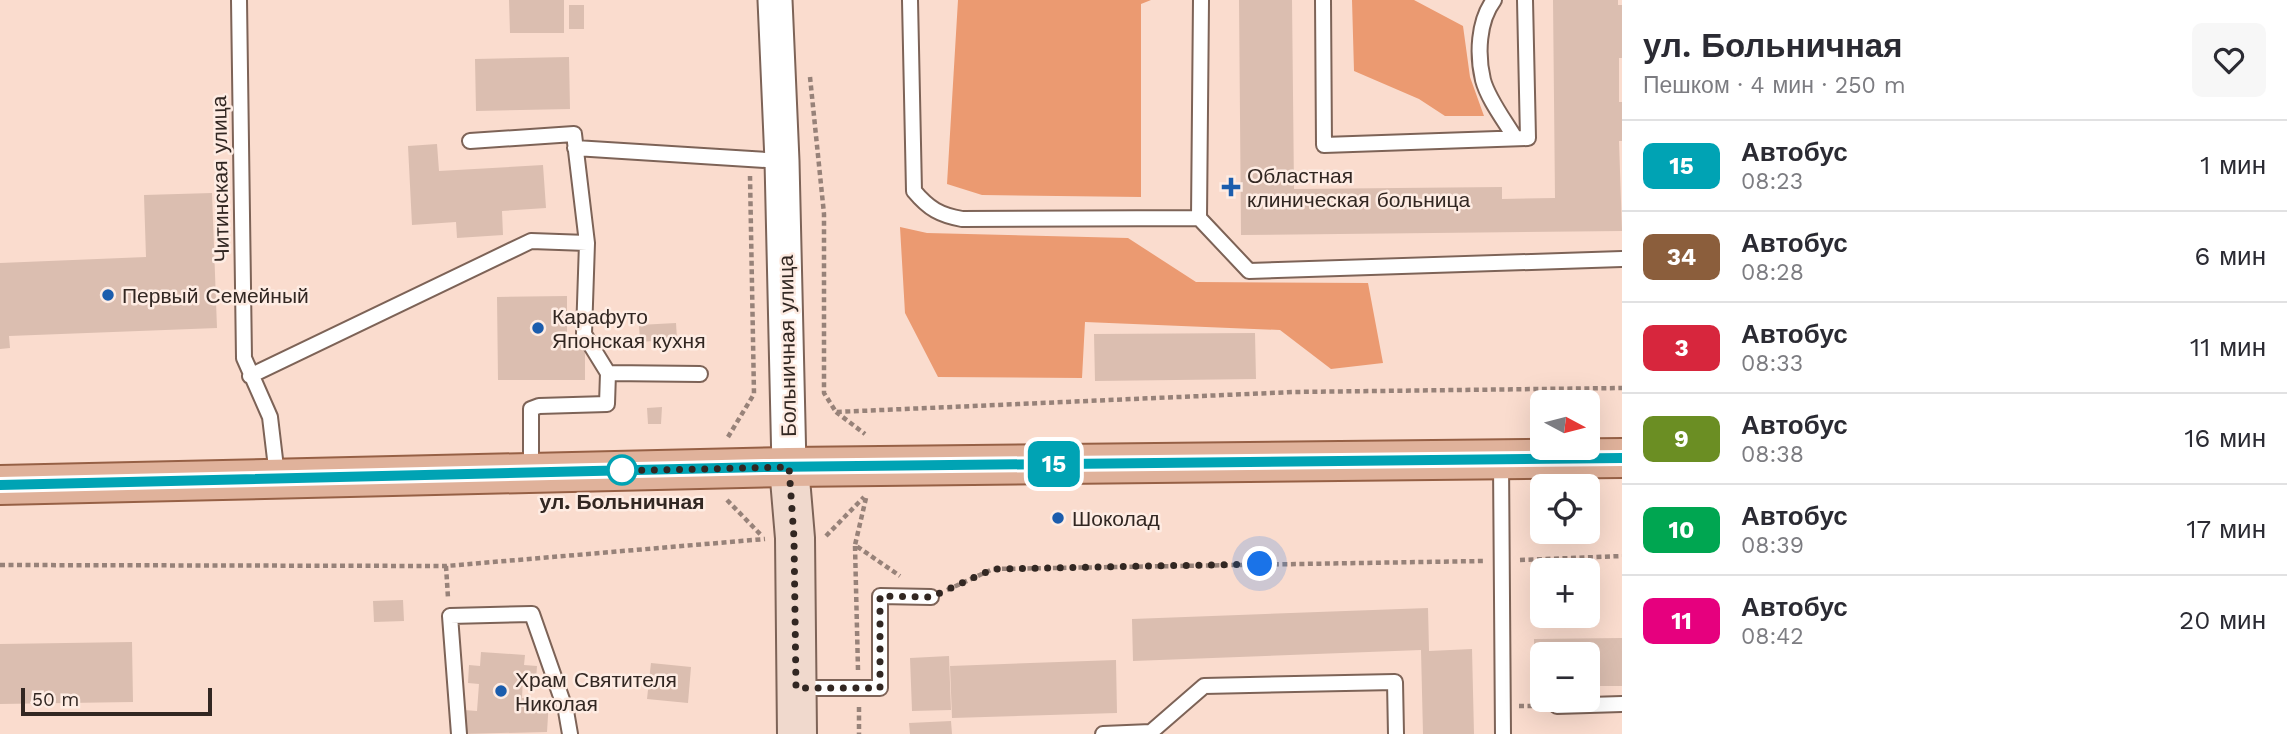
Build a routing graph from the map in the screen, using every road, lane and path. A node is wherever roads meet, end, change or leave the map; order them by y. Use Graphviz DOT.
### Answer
graph roads {
  1 [pos="239,0"];
  2 [pos="775,0"];
  3 [pos="910,0"];
  4 [pos="1201,0"];
  5 [pos="1323,0"];
  6 [pos="1493,0"];
  7 [pos="1525,0"];
  8 [pos="809,63"];
  9 [pos="1515,138"];
  10 [pos="470,141"];
  11 [pos="575,148"];
  12 [pos="782,161"];
  13 [pos="1199,218"];
  14 [pos="587,243"];
  15 [pos="1622,259"];
  16 [pos="608,373"];
  17 [pos="700,374"];
  18 [pos="250,376"];
  19 [pos="1622,388"];
  20 [pos="754,394"];
  21 [pos="836,412"];
  22 [pos="865,434"];
  23 [pos="726,440"];
  24 [pos="1622,458"];
  25 [pos="1500,460"];
  26 [pos="789,467"];
  27 [pos="531,472"];
  28 [pos="277,478"];
  29 [pos="0,485"];
  30 [pos="723,495"];
  31 [pos="824,537"];
  32 [pos="855,545"];
  33 [pos="1622,556"];
  34 [pos="1501,560"];
  35 [pos="0,565"];
  36 [pos="446,566"];
  37 [pos="931,597"];
  38 [pos="450,616"];
  39 [pos="796,688"];
  40 [pos="858,688"];
  41 [pos="1622,704"];
  42 [pos="1600,705"];
  43 [pos="1503,706"];
  44 [pos="1530,706"];
  45 [pos="459,734"];
  46 [pos="570,734"];
  47 [pos="797,734"];
  48 [pos="859,734"];
  49 [pos="1103,734"];
  50 [pos="1396,734"];
  51 [pos="1503,734"];
  1 -- 18 [label="lane, Читинская улица"];
  2 -- 12 [label="street, Больничная улица"];
  3 -- 13 [label="lane"];
  4 -- 13 [label="lane"];
  5 -- 9 [label="lane"];
  6 -- 9 [label="lane"];
  7 -- 9 [label="lane"];
  8 -- 21 [label="path"];
  10 -- 11 [label="lane"];
  11 -- 12 [label="lane"];
  11 -- 14 [label="lane"];
  12 -- 26 [label="street, Больничная улица"];
  13 -- 15 [label="lane"];
  14 -- 16 [label="lane"];
  14 -- 18 [label="lane"];
  16 -- 17 [label="lane"];
  16 -- 27 [label="lane"];
  18 -- 28 [label="lane, Читинская улица"];
  19 -- 21 [label="path"];
  20 -- 23 [label="path"];
  21 -- 22 [label="path"];
  24 -- 25 [label="main road"];
  25 -- 26 [label="main road"];
  25 -- 34 [label="lane"];
  26 -- 27 [label="main road"];
  26 -- 39 [label="main road, Больничная улица"];
  27 -- 28 [label="main road"];
  28 -- 29 [label="main road"];
  30 -- 36 [label="path"];
  31 -- 32 [label="path"];
  32 -- 37 [label="path"];
  32 -- 40 [label="path"];
  33 -- 34 [label="path"];
  34 -- 37 [label="path"];
  34 -- 43 [label="lane"];
  35 -- 36 [label="path"];
  36 -- 38 [label="path"];
  37 -- 40 [label="lane"];
  38 -- 45 [label="lane"];
  38 -- 46 [label="lane"];
  39 -- 40 [label="lane"];
  39 -- 47 [label="main road, Больничная улица"];
  40 -- 48 [label="path"];
  41 -- 42 [label="lane"];
  43 -- 44 [label="path"];
  43 -- 51 [label="lane"];
  49 -- 50 [label="lane"];
}
